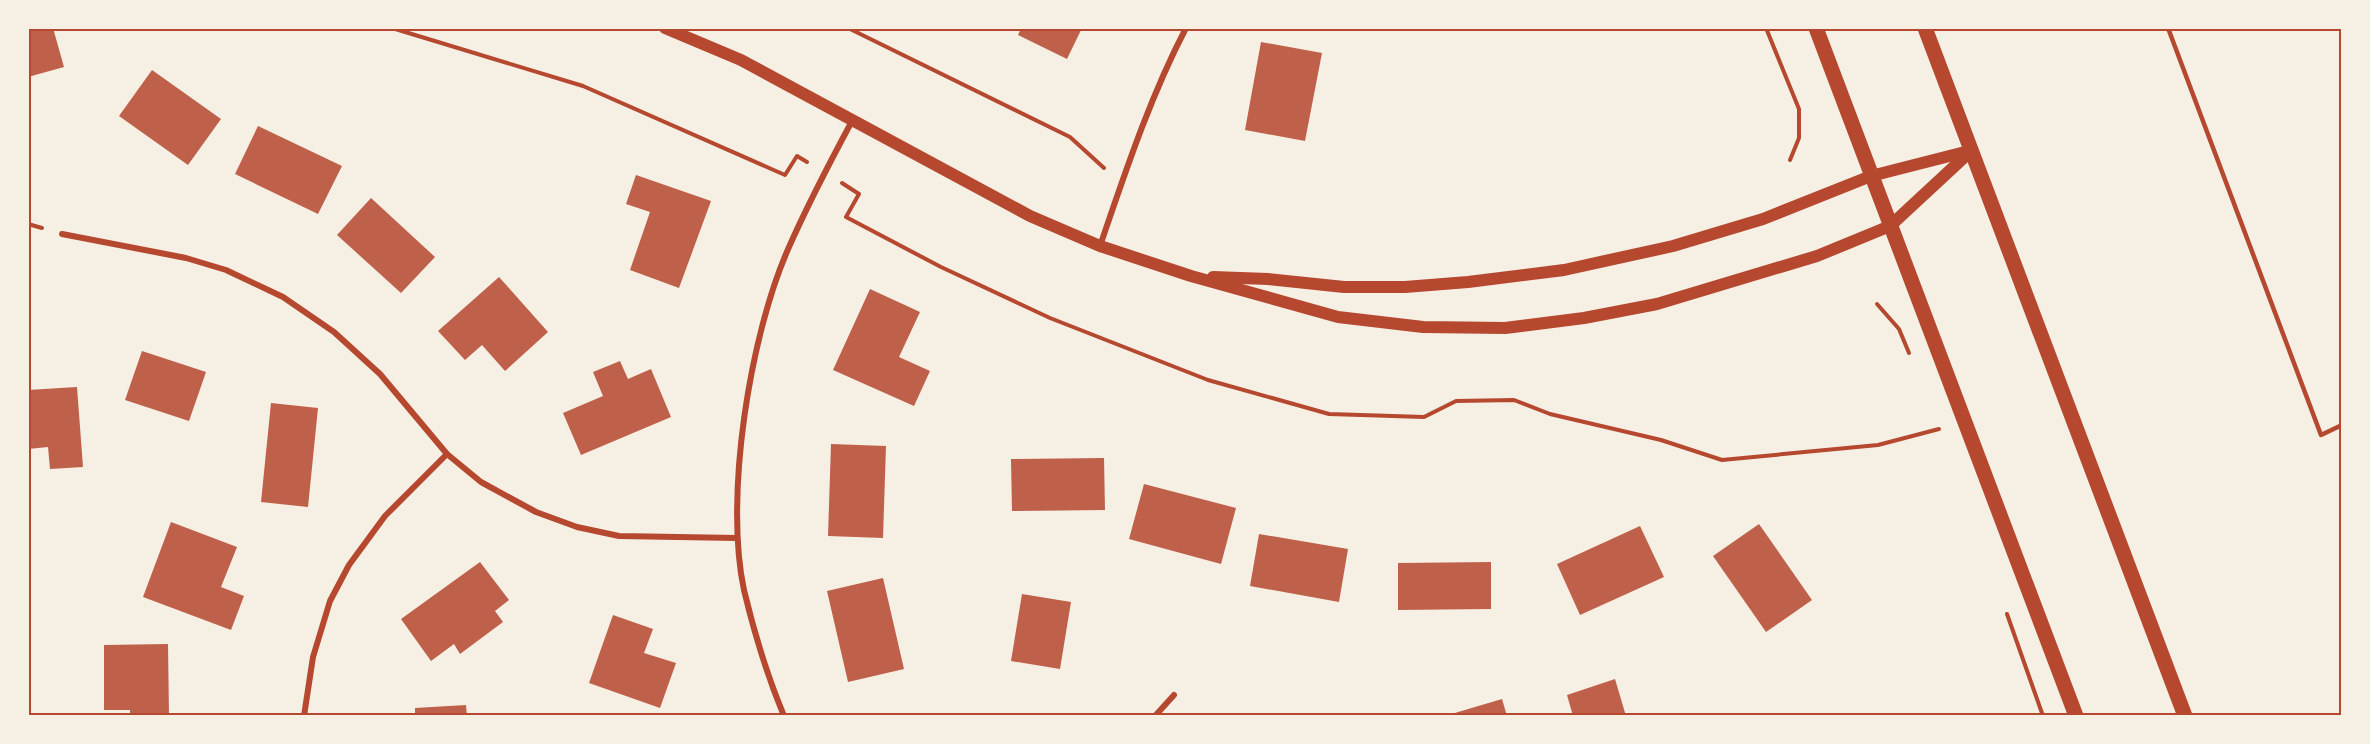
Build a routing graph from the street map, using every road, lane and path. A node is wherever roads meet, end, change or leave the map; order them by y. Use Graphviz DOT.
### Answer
graph roads {
  1 [pos="392,28"];
  2 [pos="664,28"];
  3 [pos="848,28"];
  4 [pos="1186,28"];
  5 [pos="1766,28"];
  6 [pos="1816,28"];
  7 [pos="1926,28"];
  8 [pos="2168,28"];
  9 [pos="852,121"];
  10 [pos="1972,150"];
  11 [pos="1790,160"];
  12 [pos="826,173"];
  13 [pos="1125,176"];
  14 [pos="1871,176"];
  15 [pos="1890,226"];
  16 [pos="63,234"];
  17 [pos="1100,246"];
  18 [pos="1191,276"];
  19 [pos="1877,304"];
  20 [pos="1912,362"];
  21 [pos="2342,425"];
  22 [pos="1942,439"];
  23 [pos="447,454"];
  24 [pos="737,538"];
  25 [pos="2006,609"];
  26 [pos="1174,695"];
  27 [pos="304,716"];
  28 [pos="784,716"];
  29 [pos="1155,716"];
  30 [pos="2043,716"];
  31 [pos="2076,716"];
  32 [pos="2185,716"];
  1 -- 12 [label="path"];
  2 -- 9 [label="main road"];
  3 -- 13 [label="path"];
  4 -- 13 [label="street"];
  5 -- 11 [label="path"];
  6 -- 14 [label="main road"];
  7 -- 10 [label="main road"];
  8 -- 21 [label="lane"];
  9 -- 12 [label="street"];
  9 -- 17 [label="main road"];
  10 -- 14 [label="main road"];
  10 -- 15 [label="main road"];
  10 -- 32 [label="main road"];
  12 -- 22 [label="path"];
  12 -- 24 [label="street"];
  13 -- 17 [label="street"];
  14 -- 15 [label="main road"];
  14 -- 18 [label="main road"];
  15 -- 18 [label="main road"];
  15 -- 31 [label="main road"];
  16 -- 23 [label="street"];
  17 -- 18 [label="main road"];
  19 -- 20 [label="path"];
  23 -- 24 [label="street"];
  23 -- 27 [label="street"];
  24 -- 28 [label="street"];
  25 -- 30 [label="path"];
  26 -- 29 [label="street"];
}
